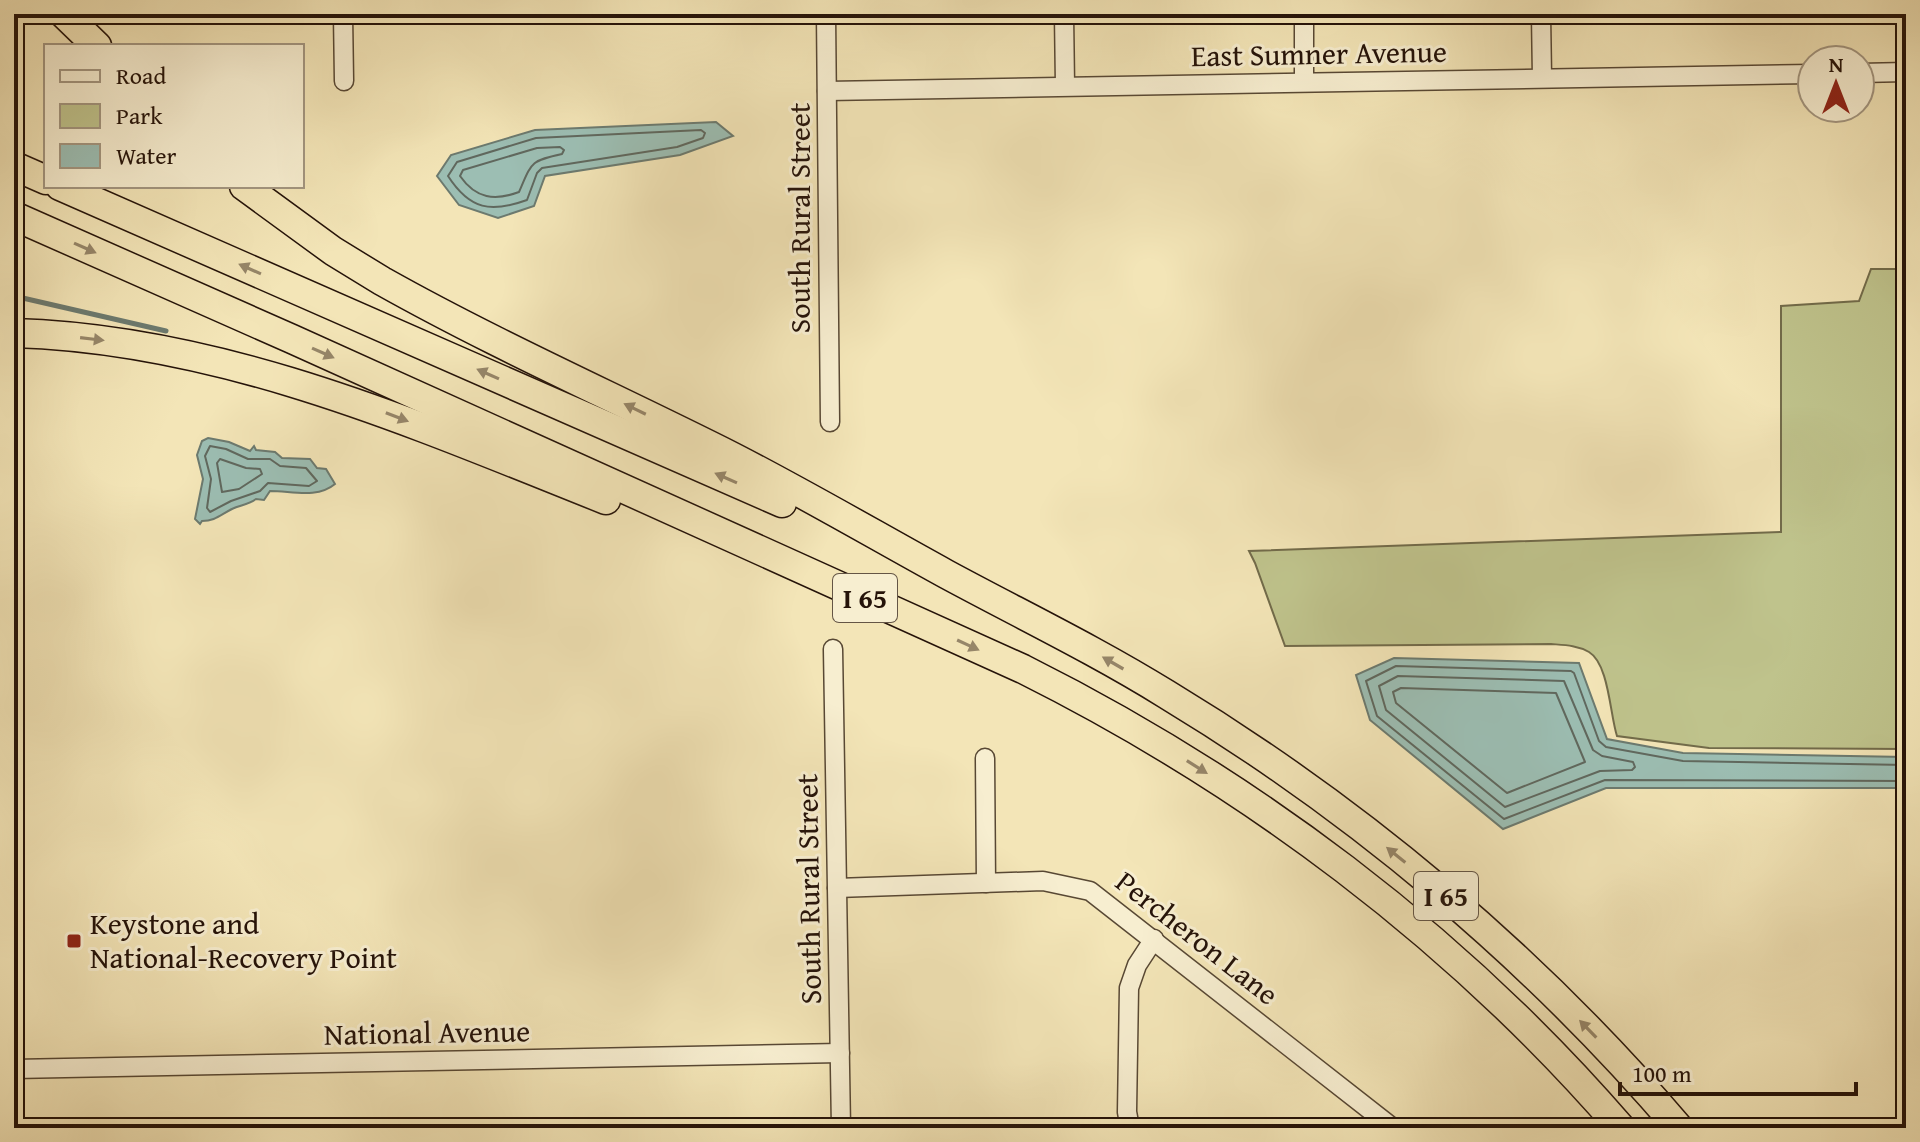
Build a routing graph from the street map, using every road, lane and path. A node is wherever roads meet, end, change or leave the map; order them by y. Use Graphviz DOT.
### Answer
graph roads {
  1 [pos="64,14"];
  2 [pos="343,14"];
  3 [pos="826,14"];
  4 [pos="1064,14"];
  5 [pos="1304,14"];
  6 [pos="1541,14"];
  7 [pos="95,44"];
  8 [pos="1906,72"];
  9 [pos="1876,73"];
  10 [pos="1796,74"];
  11 [pos="1542,78"];
  12 [pos="344,81"];
  13 [pos="1304,82"];
  14 [pos="1065,86"];
  15 [pos="827,91"];
  16 [pos="14,166"];
  17 [pos="44,179"];
  18 [pos="65,188"];
  19 [pos="247,188"];
  20 [pos="14,216"];
  21 [pos="14,333"];
  22 [pos="830,422"];
  23 [pos="951,577"];
  24 [pos="922,624"];
  25 [pos="833,649"];
  26 [pos="985,758"];
  27 [pos="986,883"];
  28 [pos="837,888"];
  29 [pos="1154,939"];
  30 [pos="840,1053"];
  31 [pos="14,1069"];
  32 [pos="841,1128"];
  33 [pos="1130,1128"];
  34 [pos="1393,1128"];
  35 [pos="1621,1128"];
  36 [pos="1679,1128"];
  1 -- 7 [label="highway"];
  2 -- 12 [label="street"];
  3 -- 15 [label="street, South Rural Street"];
  4 -- 14 [label="street"];
  5 -- 13 [label="street"];
  6 -- 11 [label="street"];
  8 -- 9 [label="street"];
  10 -- 11 [label="street, East Sumner Avenue"];
  11 -- 13 [label="street, East Sumner Avenue"];
  13 -- 14 [label="street, East Sumner Avenue"];
  14 -- 15 [label="street, East Sumner Avenue"];
  15 -- 22 [label="street, South Rural Street"];
  16 -- 17 [label="highway"];
  23 -- 18 [label="highway, I 65, one-way"];
  23 -- 19 [label="highway, one-way"];
  20 -- 24 [label="highway, I 65, one-way"];
  21 -- 24 [label="highway, one-way"];
  36 -- 23 [label="highway, I 65, one-way"];
  24 -- 35 [label="highway, I 65, one-way"];
  25 -- 28 [label="street, South Rural Street"];
  26 -- 27 [label="street"];
  27 -- 28 [label="street, Percheron Lane"];
  27 -- 29 [label="street, Percheron Lane"];
  28 -- 30 [label="street, South Rural Street"];
  29 -- 33 [label="street"];
  29 -- 34 [label="street, Percheron Lane"];
  30 -- 31 [label="street, National Avenue"];
  30 -- 32 [label="street, South Rural Street"];
}
